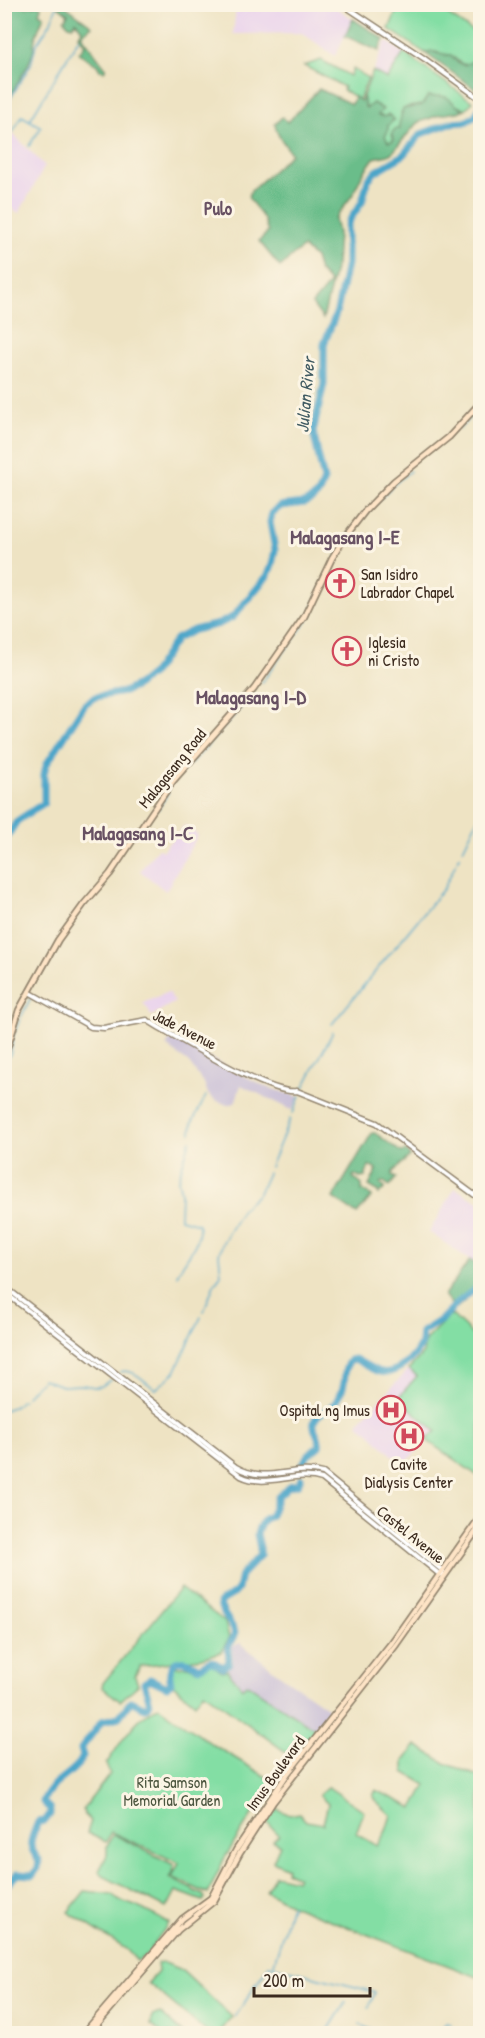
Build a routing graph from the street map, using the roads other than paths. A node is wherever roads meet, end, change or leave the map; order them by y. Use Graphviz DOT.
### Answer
graph roads {
  1 [pos="342,4"];
  2 [pos="480,99"];
  3 [pos="480,403"];
  4 [pos="28,992"];
  5 [pos="4,1059"];
  6 [pos="480,1199"];
  7 [pos="4,1286"];
  8 [pos="4,1292"];
  9 [pos="480,1517"];
  10 [pos="480,1526"];
  11 [pos="442,1573"];
  12 [pos="92,2031"];
  13 [pos="83,2034"];
  1 -- 2 [label="street"];
  3 -- 4 [label="main road, Malagasang Road"];
  4 -- 5 [label="main road, Malagasang Road"];
  4 -- 6 [label="street, Jade Avenue"];
  7 -- 11 [label="street, Castel Avenue"];
  8 -- 11 [label="street, Castel Avenue"];
  9 -- 11 [label="main road, Imus Boulevard"];
  10 -- 11 [label="main road, Imus Boulevard"];
  11 -- 12 [label="main road, Imus Boulevard"];
  12 -- 13 [label="main road, Imus Boulevard"];
}
